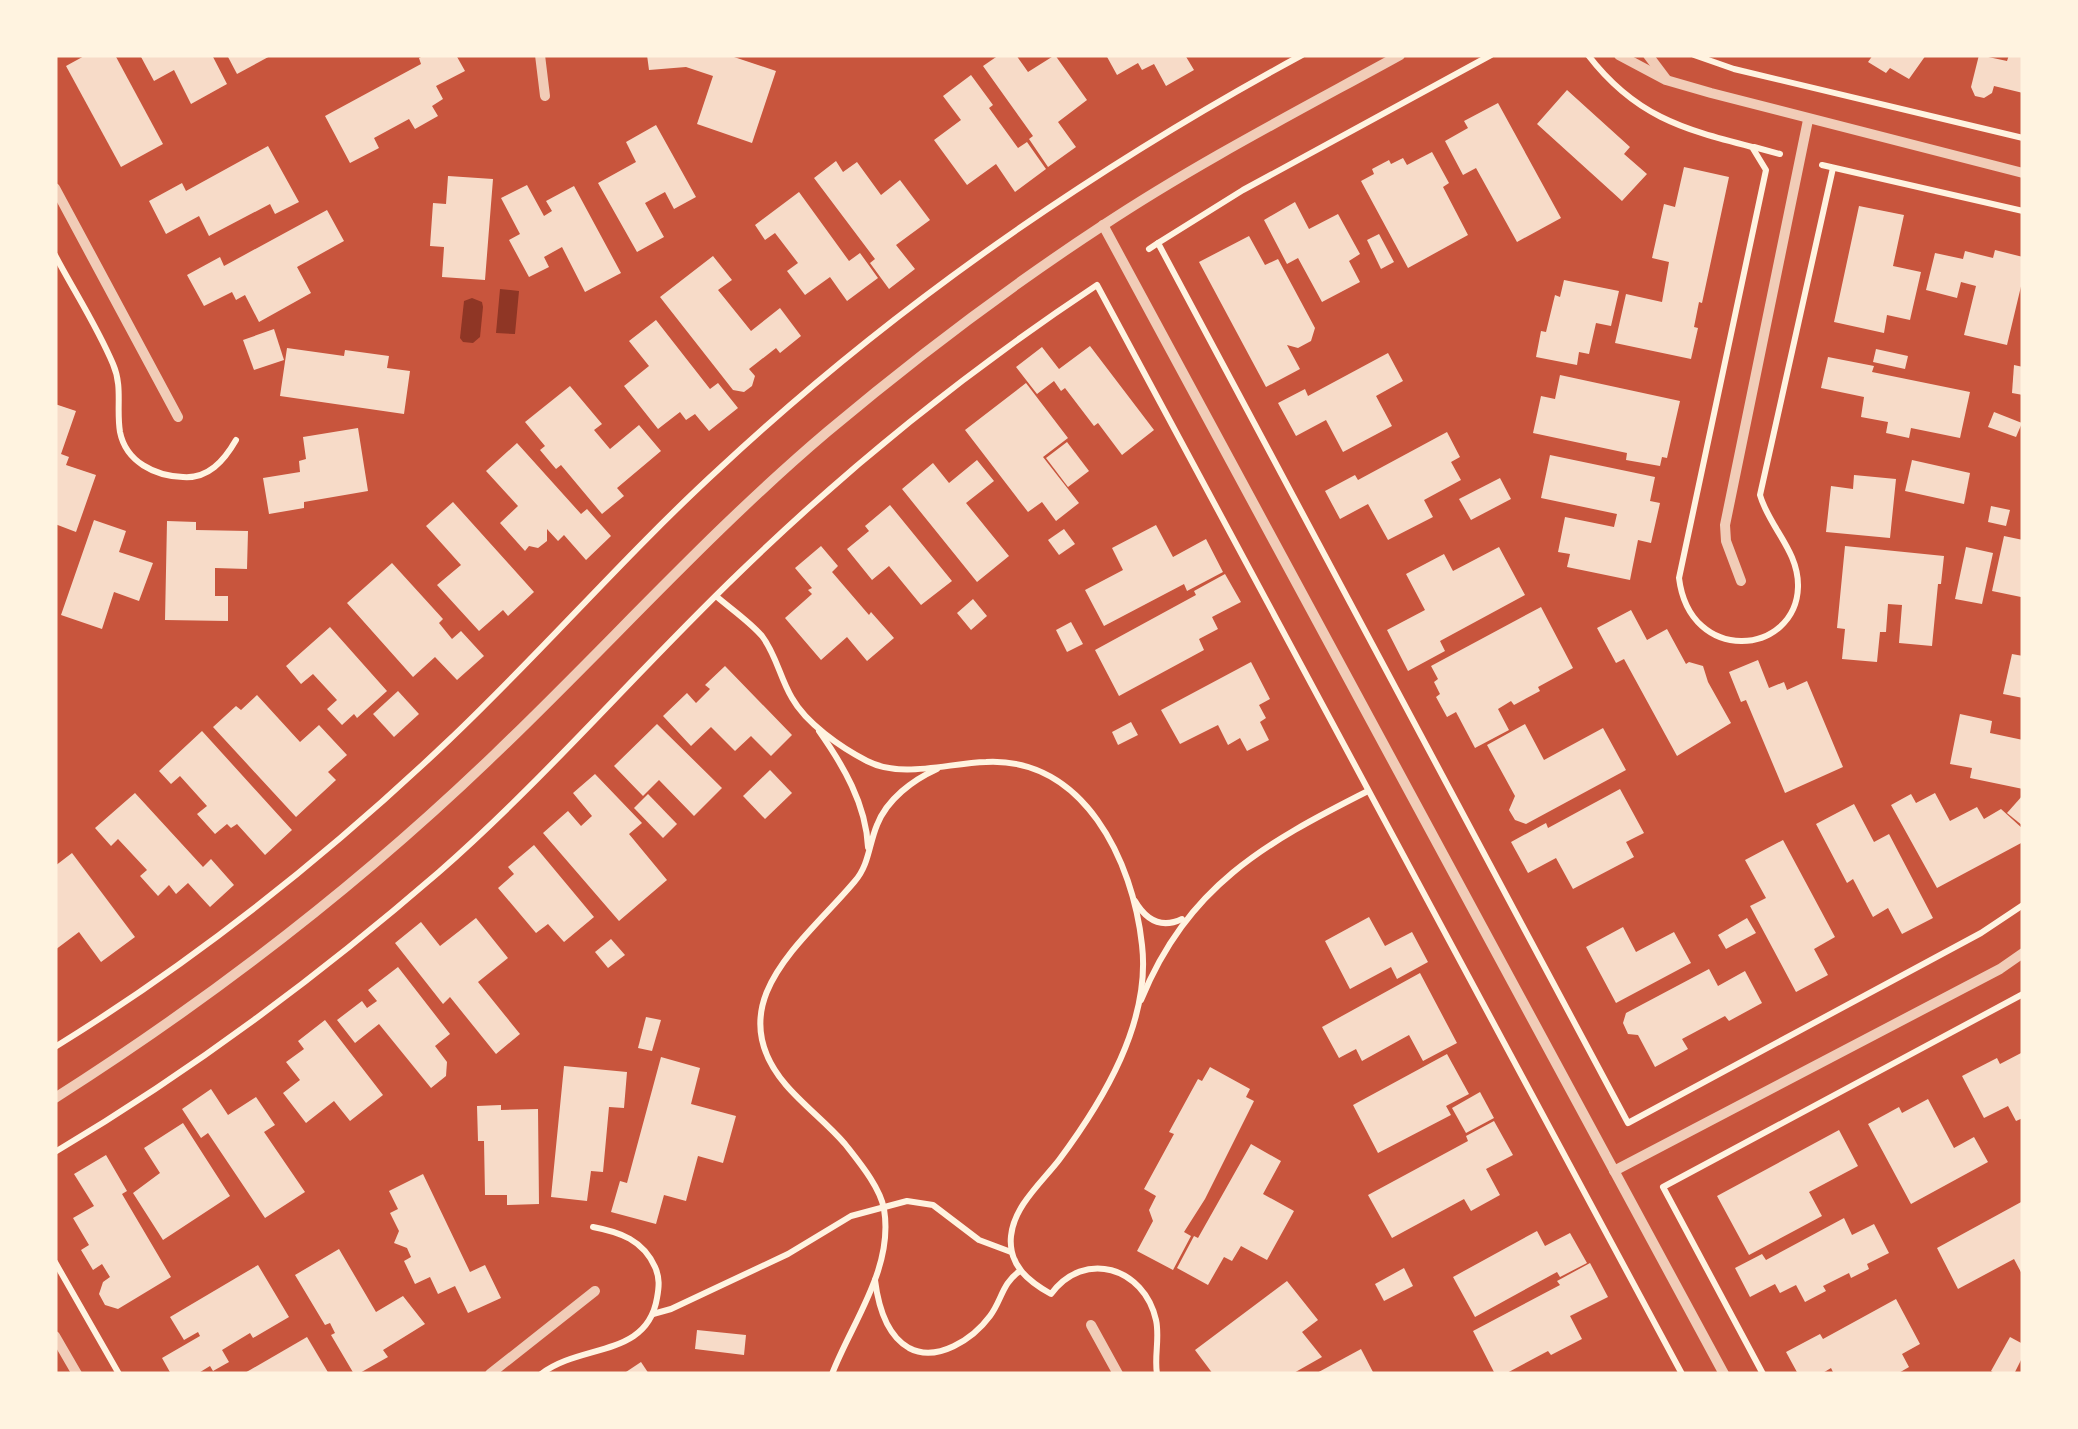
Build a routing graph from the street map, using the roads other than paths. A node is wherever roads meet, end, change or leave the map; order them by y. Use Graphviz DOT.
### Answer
graph roads {
  1 [pos="540,55"];
  2 [pos="1400,55"];
  3 [pos="1618,55"];
  4 [pos="1648,55"];
  5 [pos="1666,80"];
  6 [pos="545,96"];
  7 [pos="1808,120"];
  8 [pos="2023,173"];
  9 [pos="55,188"];
  10 [pos="1104,225"];
  11 [pos="178,417"];
  12 [pos="1741,582"];
  13 [pos="2023,953"];
  14 [pos="55,1098"];
  15 [pos="1614,1170"];
  16 [pos="596,1291"];
  17 [pos="1092,1325"];
  18 [pos="55,1336"];
  19 [pos="77,1374"];
  20 [pos="490,1374"];
  21 [pos="1118,1374"];
  22 [pos="1724,1374"];
  1 -- 6 [label="street"];
  2 -- 10 [label="street"];
  3 -- 5 [label="street"];
  4 -- 5 [label="street"];
  5 -- 7 [label="street"];
  7 -- 8 [label="street"];
  7 -- 12 [label="street"];
  9 -- 11 [label="street"];
  10 -- 14 [label="street"];
  10 -- 15 [label="street"];
  13 -- 15 [label="street"];
  15 -- 22 [label="street"];
  16 -- 20 [label="street"];
  17 -- 21 [label="street"];
  18 -- 19 [label="street"];
}
